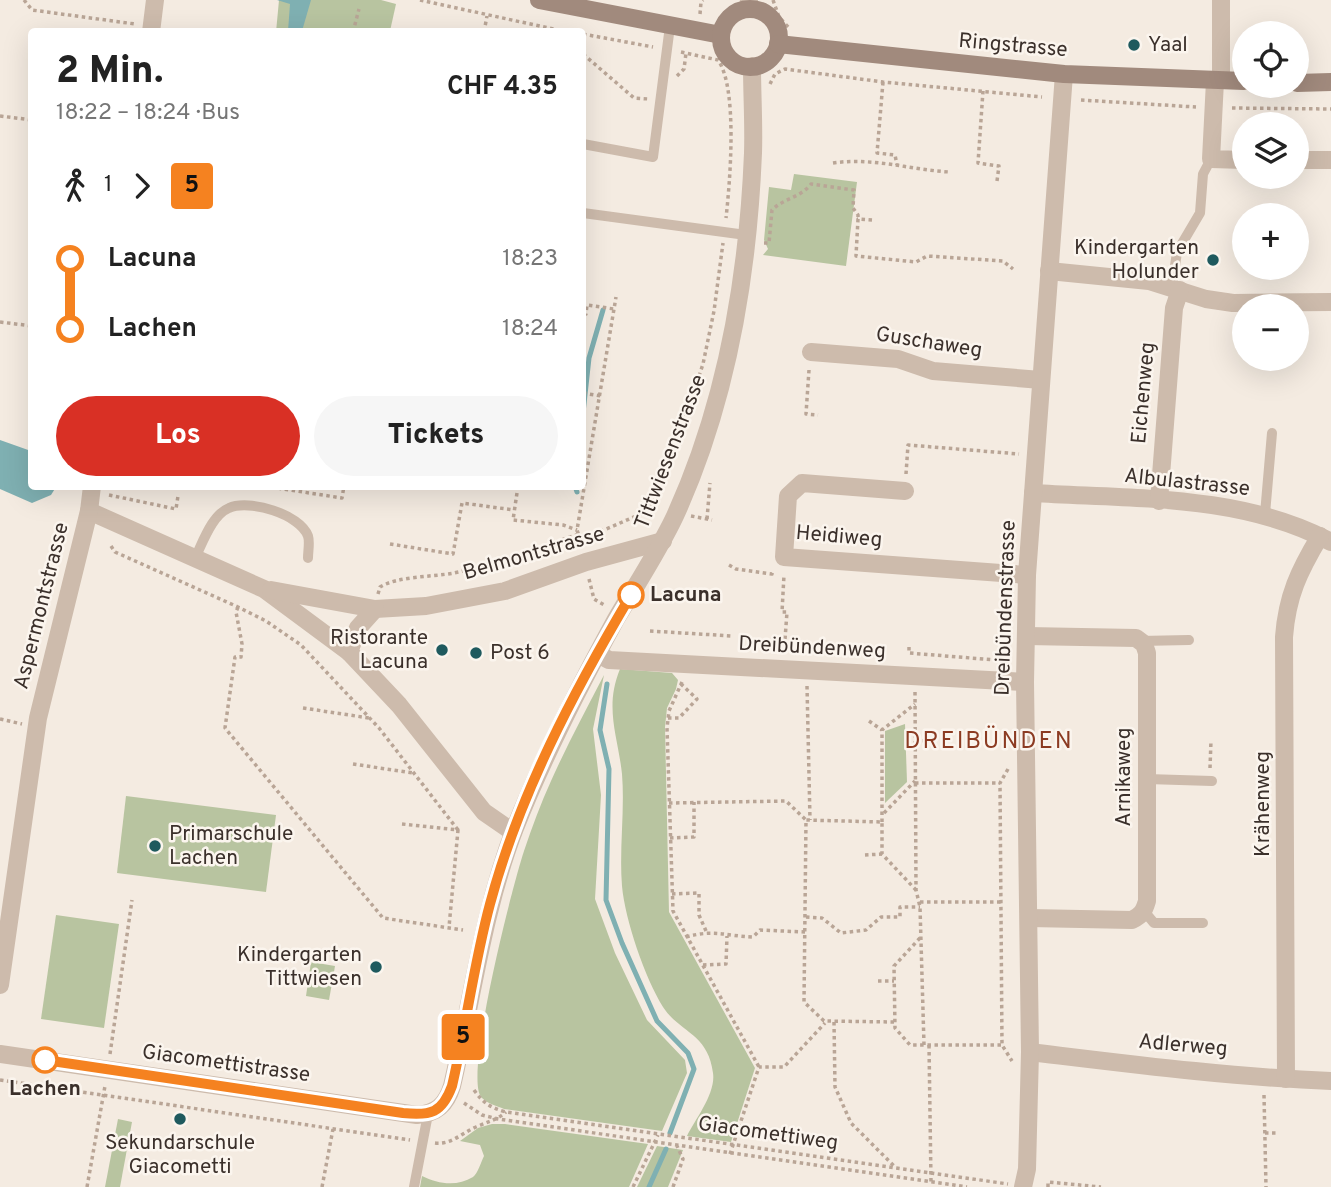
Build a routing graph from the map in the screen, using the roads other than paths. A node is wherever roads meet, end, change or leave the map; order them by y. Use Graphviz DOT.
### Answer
graph roads {
  1 [pos="155,0"];
  2 [pos="539,0"];
  3 [pos="1221,0"];
  4 [pos="749,4"];
  5 [pos="670,26"];
  6 [pos="151,28"];
  7 [pos="721,35"];
  8 [pos="778,44"];
  9 [pos="752,66"];
  10 [pos="1065,74"];
  11 [pos="1218,80"];
  12 [pos="1232,81"];
  13 [pos="1331,82"];
  14 [pos="1309,83"];
  15 [pos="586,145"];
  16 [pos="1212,159"];
  17 [pos="1232,160"];
  18 [pos="1309,160"];
  19 [pos="1331,160"];
  20 [pos="586,213"];
  21 [pos="745,238"];
  22 [pos="1049,271"];
  23 [pos="1176,288"];
  24 [pos="1331,302"];
  25 [pos="811,352"];
  26 [pos="1041,380"];
  27 [pos="1272,433"];
  28 [pos="92,490"];
  29 [pos="905,491"];
  30 [pos="1033,493"];
  31 [pos="1159,501"];
  32 [pos="89,511"];
  33 [pos="1265,514"];
  34 [pos="1326,539"];
  35 [pos="663,541"];
  36 [pos="195,558"];
  37 [pos="308,558"];
  38 [pos="1027,575"];
  39 [pos="264,589"];
  40 [pos="372,603"];
  41 [pos="1027,636"];
  42 [pos="1189,640"];
  43 [pos="1140,641"];
  44 [pos="349,652"];
  45 [pos="598,654"];
  46 [pos="1025,682"];
  47 [pos="1147,779"];
  48 [pos="1211,781"];
  49 [pos="513,832"];
  50 [pos="1144,911"];
  51 [pos="1028,918"];
  52 [pos="1203,923"];
  53 [pos="0,985"];
  54 [pos="1030,1052"];
  55 [pos="0,1054"];
  56 [pos="1286,1079"];
  57 [pos="1331,1081"];
  58 [pos="436,1109"];
  59 [pos="414,1187"];
  60 [pos="1023,1187"];
  1 -- 6 [label="street"];
  2 -- 5 [label="main road"];
  3 -- 11 [label="street"];
  4 -- 7 [label="main road"];
  4 -- 8 [label="main road"];
  5 -- 7 [label="main road"];
  5 -- 15 [label="lane"];
  7 -- 9 [label="main road"];
  8 -- 9 [label="main road"];
  8 -- 10 [label="main road, Ringstrasse"];
  9 -- 21 [label="street, Tittwiesenstrasse"];
  10 -- 11 [label="main road, Ringstrasse"];
  10 -- 22 [label="street, Dreibündenstrasse"];
  11 -- 12 [label="main road, Ringstrasse"];
  11 -- 16 [label="street"];
  13 -- 14 [label="main road"];
  16 -- 17 [label="street"];
  16 -- 23 [label="lane"];
  18 -- 19 [label="street"];
  20 -- 21 [label="lane"];
  21 -- 35 [label="street, Tittwiesenstrasse"];
  22 -- 23 [label="street"];
  22 -- 26 [label="street, Dreibündenstrasse"];
  23 -- 24 [label="street"];
  23 -- 31 [label="street, Eichenweg"];
  25 -- 26 [label="street, Guschaweg"];
  26 -- 30 [label="street, Dreibündenstrasse"];
  27 -- 33 [label="lane"];
  28 -- 32 [label="street, Aspermontstrasse"];
  29 -- 38 [label="street, Heidiweg"];
  30 -- 31 [label="street, Albulastrasse"];
  30 -- 38 [label="street, Dreibündenstrasse"];
  31 -- 33 [label="street, Albulastrasse"];
  32 -- 36 [label="street, Belmontstrasse"];
  32 -- 53 [label="street, Aspermontstrasse"];
  33 -- 34 [label="street, Albulastrasse"];
  34 -- 56 [label="street, Krähenweg"];
  35 -- 40 [label="street, Belmontstrasse"];
  35 -- 45 [label="street, Tittwiesenstrasse"];
  36 -- 37 [label="lane"];
  36 -- 39 [label="street, Belmontstrasse"];
  38 -- 41 [label="street, Dreibündenstrasse"];
  39 -- 40 [label="street, Belmontstrasse"];
  39 -- 44 [label="street, Belmontstrasse"];
  40 -- 44 [label="street"];
  41 -- 43 [label="street"];
  41 -- 46 [label="street, Dreibündenstrasse"];
  42 -- 43 [label="lane"];
  43 -- 47 [label="street, Arnikaweg"];
  44 -- 49 [label="street, Belmontstrasse"];
  45 -- 46 [label="street, Dreibündenweg"];
  45 -- 49 [label="street, Tittwiesenstrasse"];
  46 -- 51 [label="street, Dreibündenstrasse"];
  47 -- 48 [label="lane"];
  47 -- 50 [label="street, Arnikaweg"];
  49 -- 58 [label="street, Tittwiesenstrasse"];
  50 -- 51 [label="street"];
  50 -- 52 [label="lane"];
  51 -- 54 [label="street, Dreibündenstrasse"];
  54 -- 56 [label="street, Adlerweg"];
  54 -- 60 [label="street, Dreibündenstrasse"];
  55 -- 58 [label="street, Giacomettistrasse"];
  56 -- 57 [label="street, Adlerweg"];
  58 -- 59 [label="lane"];
}
